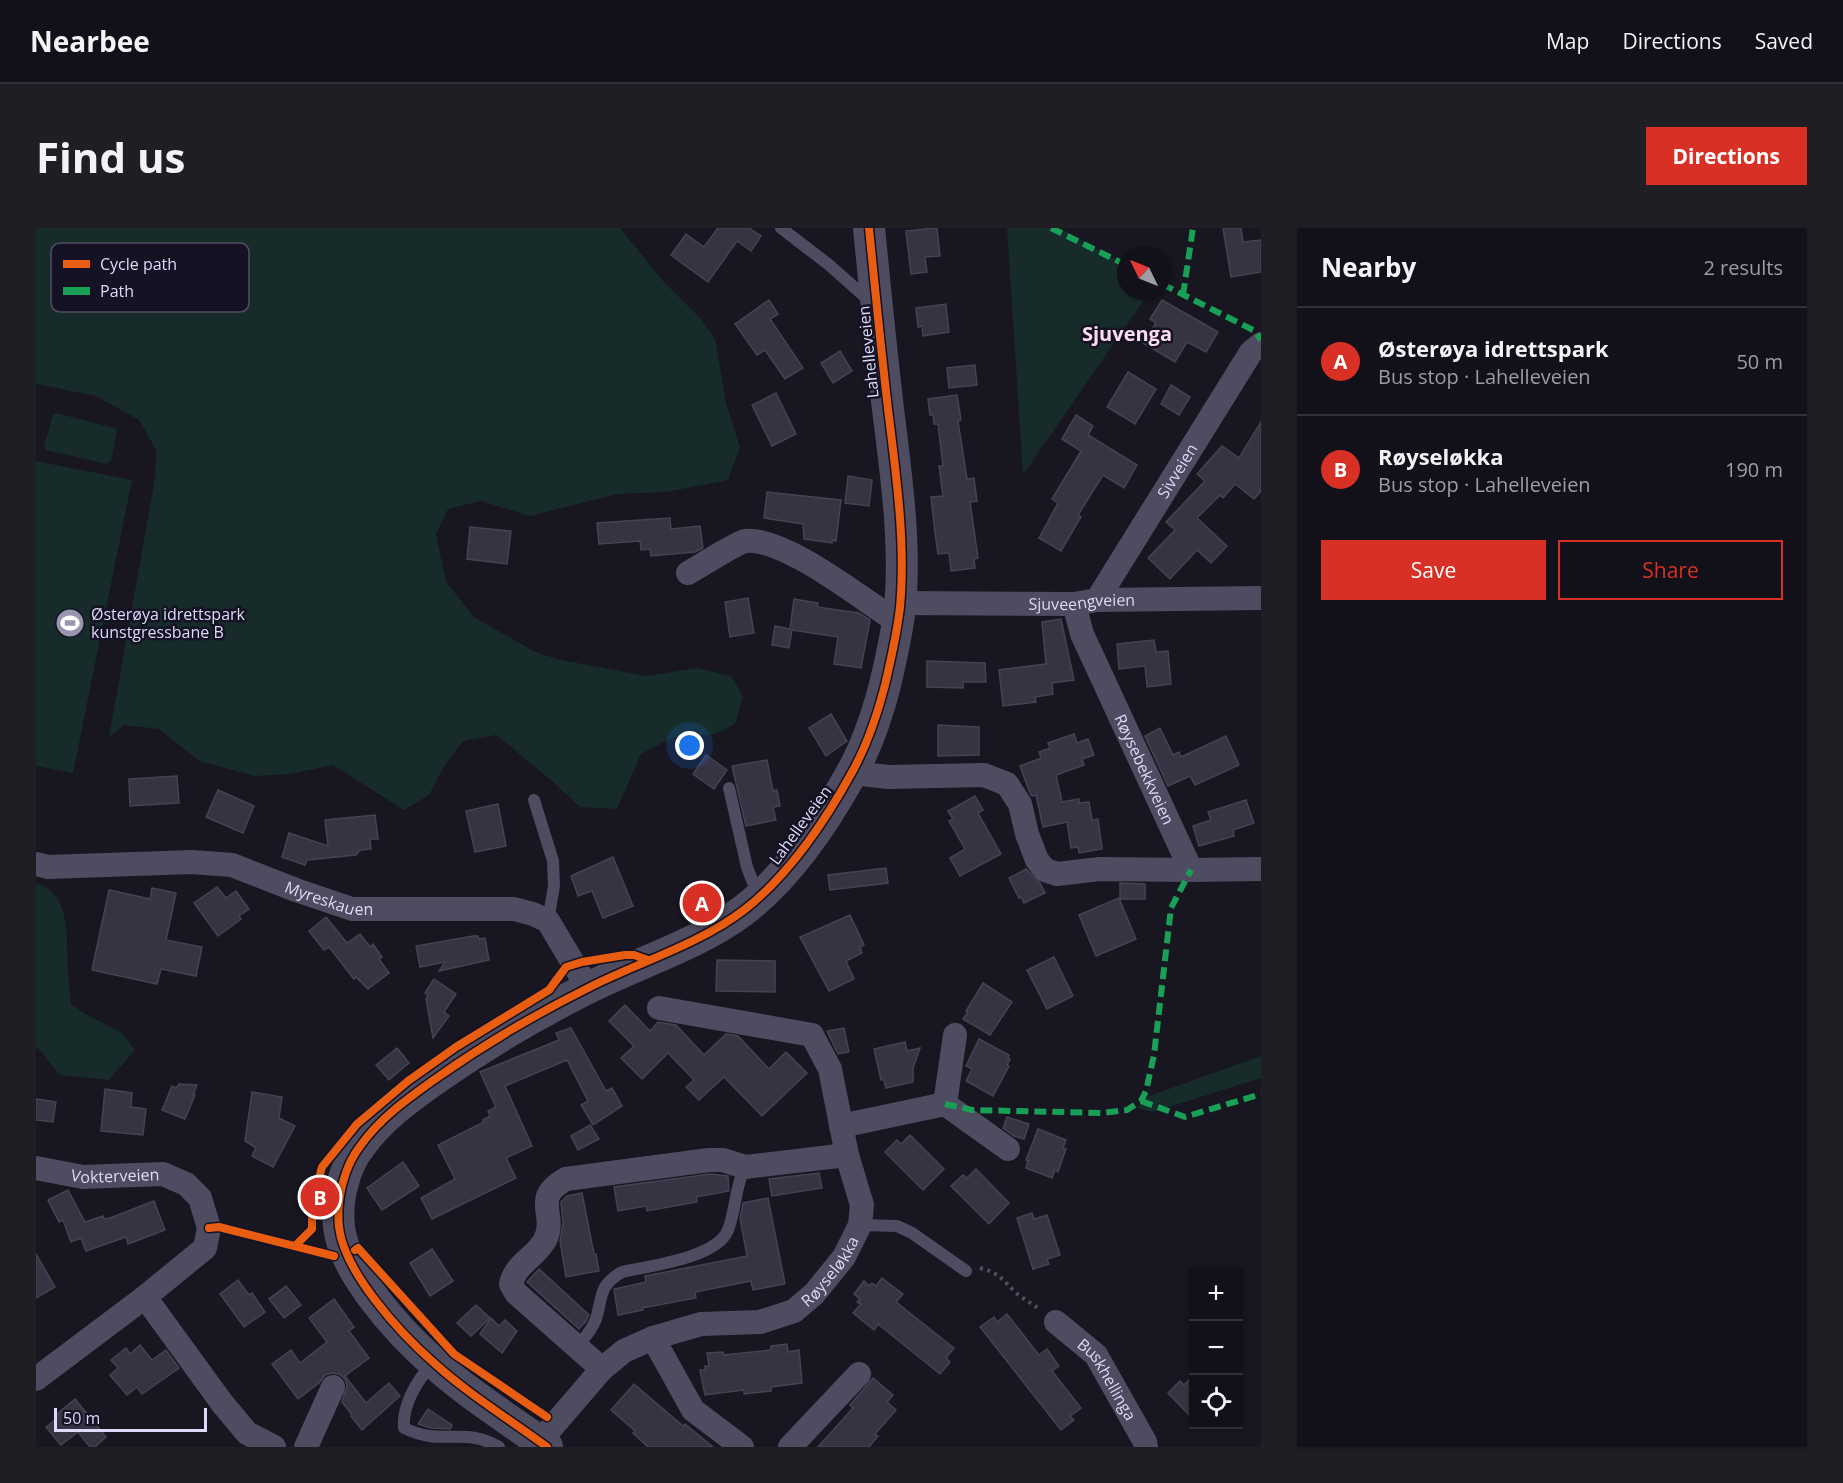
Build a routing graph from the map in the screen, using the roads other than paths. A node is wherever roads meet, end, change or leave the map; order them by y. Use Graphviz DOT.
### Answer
graph roads {
  1 [pos="781,228"];
  2 [pos="869,228"];
  3 [pos="877,307"];
  4 [pos="1261,344"];
  5 [pos="688,573"];
  6 [pos="1261,598"];
  7 [pos="1085,602"];
  8 [pos="899,613"];
  9 [pos="852,773"];
  10 [pos="729,788"];
  11 [pos="534,800"];
  12 [pos="36,864"];
  13 [pos="1261,869"];
  14 [pos="1191,870"];
  15 [pos="759,897"];
  16 [pos="548,921"];
  17 [pos="588,988"];
  18 [pos="659,1008"];
  19 [pos="955,1035"];
  20 [pos="945,1104"];
  21 [pos="841,1126"];
  22 [pos="1008,1149"];
  23 [pos="847,1155"];
  24 [pos="745,1167"];
  25 [pos="36,1168"];
  26 [pos="860,1225"];
  27 [pos="966,1271"];
  28 [pos="145,1297"];
  29 [pos="1056,1322"];
  30 [pos="653,1338"];
  31 [pos="577,1347"];
  32 [pos="434,1363"];
  33 [pos="602,1369"];
  34 [pos="859,1374"];
  35 [pos="37,1377"];
  36 [pos="333,1388"];
  37 [pos="544,1444"];
  38 [pos="274,1447"];
  39 [pos="306,1447"];
  40 [pos="500,1447"];
  41 [pos="742,1447"];
  42 [pos="789,1447"];
  43 [pos="1146,1447"];
  1 -- 3 [label="lane"];
  2 -- 3 [label="street, Lahelleveien"];
  3 -- 8 [label="street, Lahelleveien"];
  4 -- 7 [label="street, Sivveien"];
  5 -- 8 [label="street"];
  6 -- 7 [label="street, Sjuveengveien"];
  7 -- 8 [label="street, Sjuveengveien"];
  7 -- 14 [label="street, Røysebekkveien"];
  8 -- 9 [label="street, Lahelleveien"];
  9 -- 14 [label="street"];
  9 -- 15 [label="street, Lahelleveien"];
  10 -- 15 [label="lane"];
  11 -- 16 [label="lane"];
  12 -- 16 [label="street, Myreskauen"];
  13 -- 14 [label="street"];
  15 -- 17 [label="street, Lahelleveien"];
  16 -- 17 [label="street"];
  17 -- 32 [label="street, Lahelleveien"];
  18 -- 21 [label="street, Røyseløkka"];
  19 -- 20 [label="street"];
  20 -- 21 [label="street"];
  20 -- 22 [label="street"];
  21 -- 23 [label="street, Røyseløkka"];
  23 -- 24 [label="street"];
  23 -- 26 [label="street, Røyseløkka"];
  24 -- 31 [label="lane"];
  24 -- 31 [label="street"];
  25 -- 28 [label="street, Vokterveien"];
  26 -- 27 [label="lane, Røyseløkka"];
  26 -- 30 [label="street, Røyseløkka"];
  28 -- 35 [label="street, Vokterveien"];
  28 -- 38 [label="street"];
  29 -- 43 [label="street, Buskhellinga"];
  30 -- 33 [label="street, Røyseløkka"];
  30 -- 41 [label="street"];
  31 -- 33 [label="street"];
  32 -- 37 [label="street, Lahelleveien"];
  32 -- 40 [label="lane"];
  33 -- 37 [label="street, Røyseløkka"];
  34 -- 42 [label="street"];
  36 -- 39 [label="street"];
}
